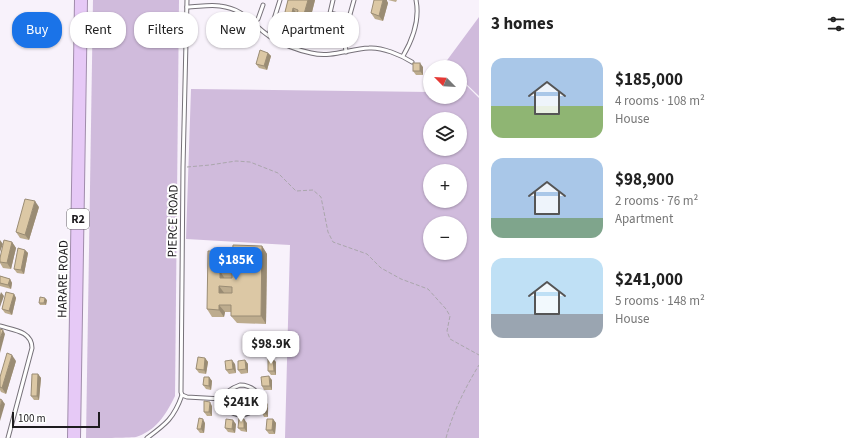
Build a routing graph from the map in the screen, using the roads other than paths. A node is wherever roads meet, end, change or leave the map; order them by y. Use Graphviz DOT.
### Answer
graph roads {
  1 [pos="81,0"];
  2 [pos="187,0"];
  3 [pos="280,0"];
  4 [pos="334,0"];
  5 [pos="354,0"];
  6 [pos="416,0"];
  7 [pos="263,4"];
  8 [pos="186,7"];
  9 [pos="239,12"];
  10 [pos="276,12"];
  11 [pos="330,12"];
  12 [pos="351,12"];
  13 [pos="260,13"];
  14 [pos="260,28"];
  15 [pos="268,34"];
  16 [pos="297,48"];
  17 [pos="345,48"];
  18 [pos="346,52"];
  19 [pos="402,56"];
  20 [pos="412,62"];
  21 [pos="0,326"];
  22 [pos="182,395"];
  23 [pos="222,399"];
  24 [pos="8,438"];
  25 [pos="74,438"];
  26 [pos="147,438"];
  1 -- 25 [label="highway, HARARE ROAD / R2"];
  2 -- 8 [label="lane, PIERCE ROAD"];
  3 -- 10 [label="lane"];
  4 -- 11 [label="lane"];
  5 -- 12 [label="lane"];
  6 -- 19 [label="lane"];
  7 -- 13 [label="lane"];
  8 -- 9 [label="lane"];
  8 -- 22 [label="lane, PIERCE ROAD"];
  14 -- 15 [label="lane"];
  16 -- 18 [label="lane"];
  17 -- 18 [label="lane"];
  18 -- 19 [label="lane"];
  19 -- 20 [label="lane"];
  21 -- 24 [label="lane"];
  22 -- 23 [label="lane"];
  22 -- 26 [label="lane"];
  23 -- 23 [label="lane"];
}
